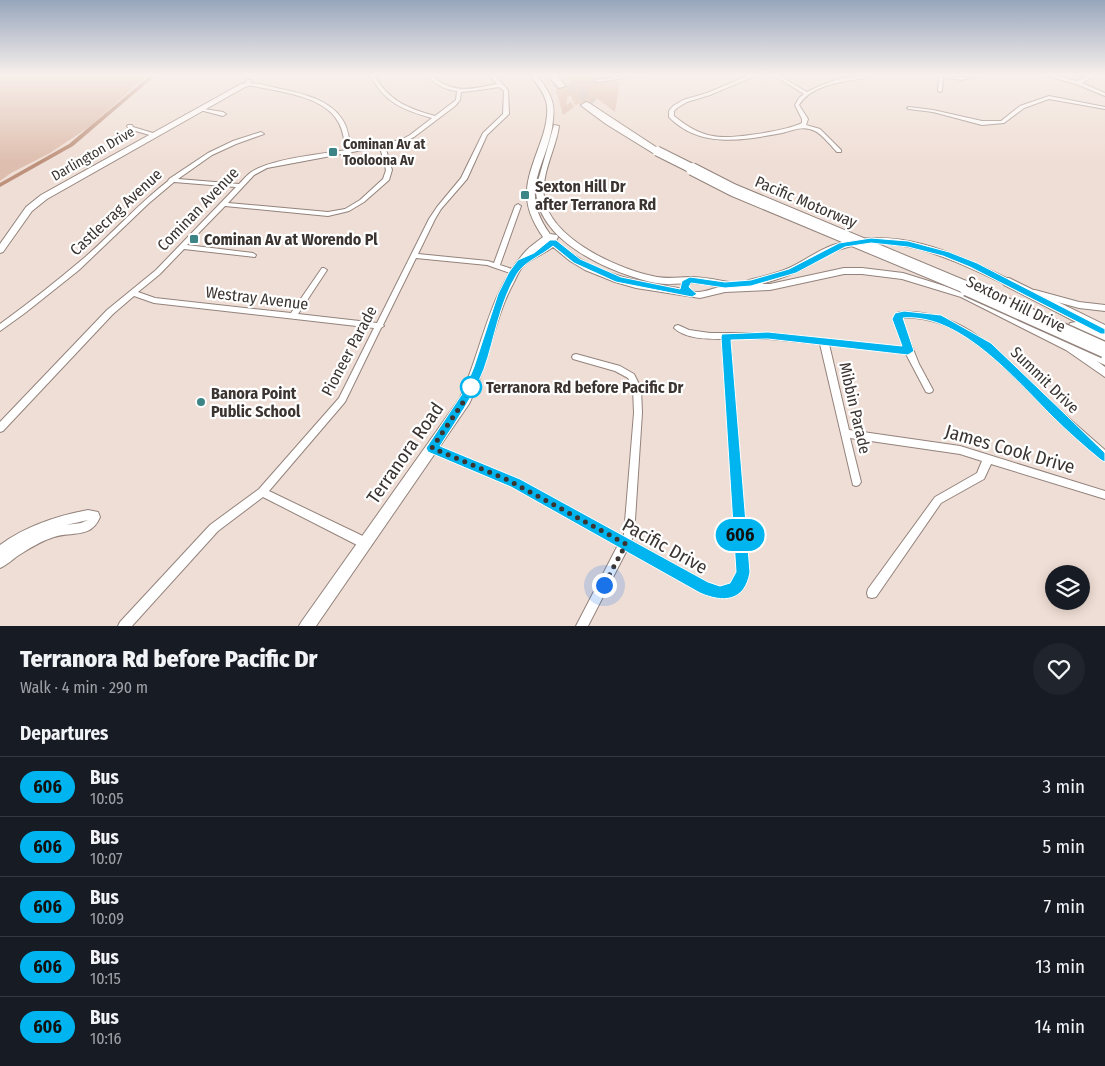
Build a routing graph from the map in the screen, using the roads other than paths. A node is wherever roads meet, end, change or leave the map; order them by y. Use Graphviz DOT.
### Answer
graph roads {
  1 [pos="209,104"];
  2 [pos="321,104"];
  3 [pos="401,104"];
  4 [pos="453,104"];
  5 [pos="506,104"];
  6 [pos="550,104"];
  7 [pos="554,104"];
  8 [pos="589,104"];
  9 [pos="680,104"];
  10 [pos="798,104"];
  11 [pos="1030,104"];
  12 [pos="1086,104"];
  13 [pos="909,108"];
  14 [pos="1105,108"];
  15 [pos="200,109"];
  16 [pos="223,114"];
  17 [pos="436,118"];
  18 [pos="130,126"];
  19 [pos="803,126"];
  20 [pos="153,134"];
  21 [pos="261,134"];
  22 [pos="383,146"];
  23 [pos="660,149"];
  24 [pos="839,151"];
  25 [pos="349,152"];
  26 [pos="171,180"];
  27 [pos="239,186"];
  28 [pos="541,200"];
  29 [pos="222,204"];
  30 [pos="518,206"];
  31 [pos="552,239"];
  32 [pos="572,242"];
  33 [pos="183,247"];
  34 [pos="0,250"];
  35 [pos="252,255"];
  36 [pos="537,255"];
  37 [pos="414,256"];
  38 [pos="522,262"];
  39 [pos="497,265"];
  40 [pos="590,268"];
  41 [pos="324,270"];
  42 [pos="513,272"];
  43 [pos="695,280"];
  44 [pos="1009,282"];
  45 [pos="133,293"];
  46 [pos="696,294"];
  47 [pos="964,295"];
  48 [pos="1105,308"];
  49 [pos="293,316"];
  50 [pos="380,326"];
  51 [pos="0,328"];
  52 [pos="678,328"];
  53 [pos="1105,331"];
  54 [pos="726,337"];
  55 [pos="1105,341"];
  56 [pos="824,342"];
  57 [pos="1105,350"];
  58 [pos="908,351"];
  59 [pos="576,357"];
  60 [pos="1105,359"];
  61 [pos="1105,373"];
  62 [pos="929,390"];
  63 [pos="0,428"];
  64 [pos="845,433"];
  65 [pos="432,448"];
  66 [pos="1105,456"];
  67 [pos="988,459"];
  68 [pos="856,482"];
  69 [pos="262,492"];
  70 [pos="1105,495"];
  71 [pos="364,543"];
  72 [pos="626,544"];
  73 [pos="0,551"];
  74 [pos="0,563"];
  75 [pos="872,593"];
  76 [pos="124,626"];
  77 [pos="307,626"];
  78 [pos="582,626"];
  1 -- 15 [label="street, Darlington Drive"];
  2 -- 25 [label="street"];
  3 -- 17 [label="street"];
  4 -- 17 [label="street, Cominan Avenue"];
  5 -- 37 [label="street, Pioneer Parade"];
  6 -- 31 [label="street, Sexton Hill Drive"];
  7 -- 28 [label="street"];
  8 -- 23 [label="highway, Pacific Motorway"];
  9 -- 19 [label="street"];
  10 -- 19 [label="street"];
  11 -- 13 [label="street"];
  12 -- 14 [label="street"];
  15 -- 16 [label="street"];
  15 -- 20 [label="street, Darlington Drive"];
  17 -- 22 [label="street, Cominan Avenue"];
  18 -- 20 [label="street"];
  19 -- 24 [label="street"];
  20 -- 34 [label="street, Darlington Drive"];
  21 -- 26 [label="street, Castlecrag Avenue"];
  22 -- 25 [label="street, Cominan Avenue"];
  22 -- 29 [label="street"];
  23 -- 55 [label="highway, Pacific Motorway"];
  23 -- 57 [label="highway, Pacific Motorway, bridge"];
  25 -- 27 [label="street, Cominan Avenue"];
  26 -- 27 [label="street"];
  26 -- 51 [label="street, Castlecrag Avenue"];
  27 -- 29 [label="street, Cominan Avenue"];
  28 -- 31 [label="street"];
  28 -- 32 [label="street, Sexton Hill Drive"];
  29 -- 33 [label="street, Cominan Avenue"];
  30 -- 39 [label="street"];
  31 -- 32 [label="street"];
  31 -- 36 [label="street, Terranora Road"];
  31 -- 38 [label="street, Terranora Road"];
  31 -- 40 [label="street, Sexton Hill Drive"];
  32 -- 43 [label="street, Sexton Hill Drive"];
  33 -- 35 [label="street"];
  33 -- 45 [label="street, Cominan Avenue"];
  36 -- 38 [label="street, Terranora Road"];
  36 -- 40 [label="street"];
  37 -- 39 [label="street"];
  37 -- 50 [label="street, Pioneer Parade"];
  38 -- 42 [label="street, Terranora Road"];
  39 -- 42 [label="street"];
  40 -- 46 [label="street, Sexton Hill Drive"];
  41 -- 49 [label="street"];
  42 -- 65 [label="street, Terranora Road"];
  43 -- 44 [label="street, Sexton Hill Drive"];
  43 -- 46 [label="street"];
  43 -- 46 [label="street"];
  44 -- 48 [label="street, Sexton Hill Drive"];
  44 -- 53 [label="highway"];
  45 -- 49 [label="street, Westray Avenue"];
  45 -- 63 [label="street, Cominan Avenue"];
  46 -- 47 [label="street, Sexton Hill Drive"];
  47 -- 60 [label="highway"];
  47 -- 61 [label="street, Sexton Hill Drive"];
  49 -- 50 [label="street, Westray Avenue"];
  50 -- 69 [label="street, Pioneer Parade"];
  52 -- 54 [label="street"];
  54 -- 56 [label="street"];
  54 -- 72 [label="street, Pacific Drive"];
  56 -- 58 [label="street"];
  56 -- 64 [label="street, Mibbin Parade"];
  58 -- 62 [label="street"];
  58 -- 66 [label="street, Summit Drive"];
  59 -- 72 [label="street"];
  64 -- 67 [label="street, James Cook Drive"];
  64 -- 68 [label="street, Mibbin Parade"];
  65 -- 71 [label="street, Terranora Road"];
  65 -- 72 [label="street, Pacific Drive"];
  67 -- 70 [label="street, James Cook Drive"];
  67 -- 75 [label="street"];
  69 -- 71 [label="street"];
  69 -- 76 [label="street, Pioneer Parade"];
  71 -- 77 [label="street, Terranora Road"];
  72 -- 78 [label="street"];
  73 -- 74 [label="street"];
}
